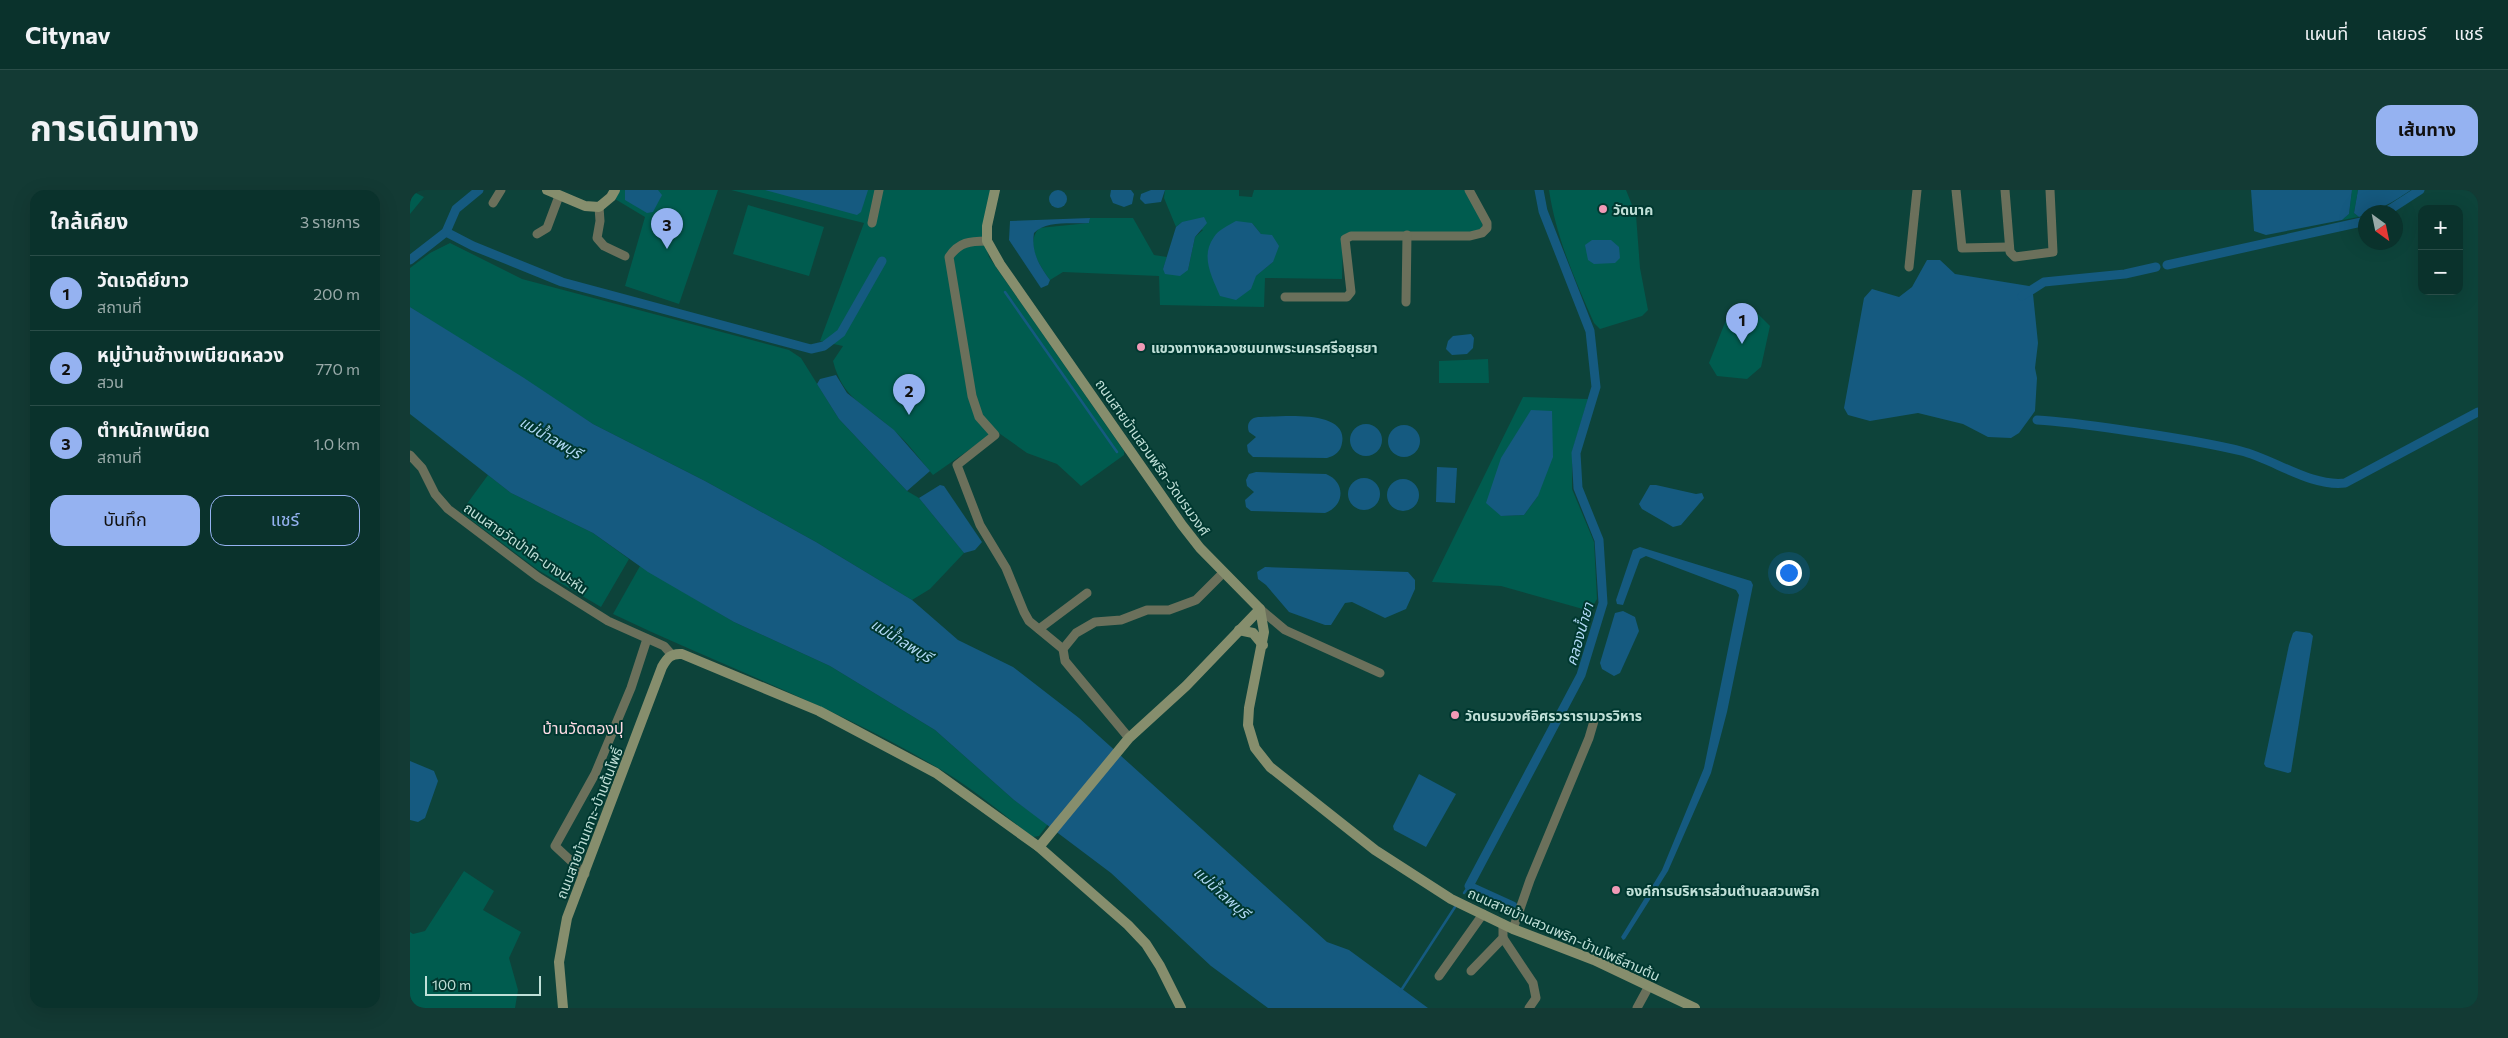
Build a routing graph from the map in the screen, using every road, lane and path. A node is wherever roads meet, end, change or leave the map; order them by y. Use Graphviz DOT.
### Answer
graph roads {
  1 [pos="500,190"];
  2 [pos="547,190"];
  3 [pos="615,190"];
  4 [pos="879,190"];
  5 [pos="995,190"];
  6 [pos="1469,190"];
  7 [pos="1917,190"];
  8 [pos="1956,190"];
  9 [pos="2005,190"];
  10 [pos="2050,190"];
  11 [pos="559,196"];
  12 [pos="493,203"];
  13 [pos="599,207"];
  14 [pos="872,223"];
  15 [pos="537,234"];
  16 [pos="1407,235"];
  17 [pos="987,241"];
  18 [pos="2009,247"];
  19 [pos="625,256"];
  20 [pos="1909,267"];
  21 [pos="1285,297"];
  22 [pos="1406,302"];
  23 [pos="410,455"];
  24 [pos="1223,573"];
  25 [pos="1086,593"];
  26 [pos="1260,609"];
  27 [pos="1039,629"];
  28 [pos="1239,630"];
  29 [pos="647,638"];
  30 [pos="1263,645"];
  31 [pos="1063,649"];
  32 [pos="672,655"];
  33 [pos="1380,673"];
  34 [pos="1594,721"];
  35 [pos="1127,741"];
  36 [pos="1039,847"];
  37 [pos="585,874"];
  38 [pos="1483,914"];
  39 [pos="1503,924"];
  40 [pos="1513,929"];
  41 [pos="1503,938"];
  42 [pos="1471,971"];
  43 [pos="1439,976"];
  44 [pos="1649,986"];
  45 [pos="563,1008"];
  46 [pos="1181,1008"];
  47 [pos="1529,1008"];
  48 [pos="1637,1008"];
  49 [pos="1694,1008"];
  1 -- 12 [label="street"];
  2 -- 11 [label="street"];
  3 -- 13 [label="street"];
  4 -- 14 [label="street"];
  5 -- 17 [label="street"];
  6 -- 16 [label="street"];
  7 -- 20 [label="street"];
  8 -- 18 [label="street"];
  9 -- 18 [label="street"];
  10 -- 18 [label="street"];
  11 -- 13 [label="street"];
  11 -- 15 [label="street"];
  13 -- 19 [label="street"];
  16 -- 21 [label="street"];
  16 -- 22 [label="street"];
  17 -- 24 [label="street, ถนนสายบ้านสวนพริก-วัดบรมวงศ์"];
  17 -- 27 [label="street"];
  23 -- 29 [label="street, ถนนสายวัดป่าโค-บางปะหัน"];
  24 -- 26 [label="street, ถนนสายบ้านสวนพริก-วัดบรมวงศ์"];
  24 -- 31 [label="street"];
  25 -- 27 [label="street"];
  26 -- 28 [label="street"];
  26 -- 30 [label="street, ถนนสายบ้านสวนพริก-บ้านโพธิ์สามต้น"];
  26 -- 33 [label="street, ถนนสายบ้านสวนพริก-วัดบรมวงศ์"];
  27 -- 31 [label="street"];
  28 -- 30 [label="street"];
  28 -- 35 [label="street"];
  29 -- 32 [label="street, ถนนสายวัดป่าโค-บางปะหัน"];
  29 -- 37 [label="street"];
  30 -- 38 [label="street, ถนนสายบ้านสวนพริก-บ้านโพธิ์สามต้น"];
  31 -- 35 [label="street"];
  32 -- 36 [label="street"];
  32 -- 37 [label="street, ถนนสายบ้านเกาะ-บ้านต้นโพธิ์"];
  34 -- 40 [label="street"];
  35 -- 36 [label="street"];
  36 -- 46 [label="street"];
  37 -- 45 [label="street, ถนนสายบ้านเกาะ-บ้านต้นโพธิ์"];
  38 -- 39 [label="street, ถนนสายบ้านสวนพริก-บ้านโพธิ์สามต้น"];
  38 -- 43 [label="street"];
  39 -- 40 [label="street, ถนนสายบ้านสวนพริก-บ้านโพธิ์สามต้น"];
  39 -- 41 [label="street"];
  40 -- 44 [label="street, ถนนสายบ้านสวนพริก-บ้านโพธิ์สามต้น"];
  41 -- 42 [label="street"];
  41 -- 47 [label="street"];
  44 -- 48 [label="street"];
  44 -- 49 [label="street, ถนนสายบ้านสวนพริก-บ้านโพธิ์สามต้น"];
}
